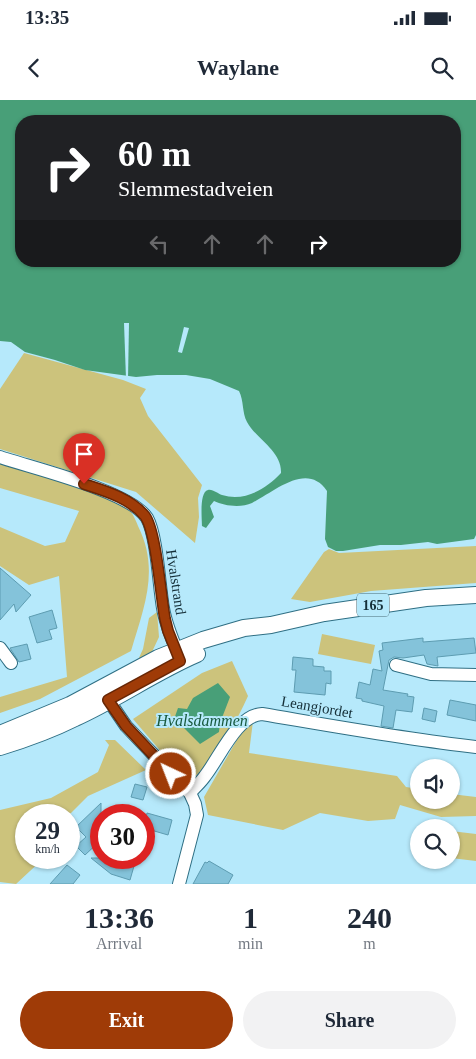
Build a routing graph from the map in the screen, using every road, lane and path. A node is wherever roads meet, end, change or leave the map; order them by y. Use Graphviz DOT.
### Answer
graph roads {
  1 [pos="0,457"];
  2 [pos="476,594"];
  3 [pos="0,648"];
  4 [pos="178,656"];
  5 [pos="11,663"];
  6 [pos="396,664"];
  7 [pos="476,675"];
  8 [pos="105,694"];
  9 [pos="0,734"];
  10 [pos="0,747"];
  11 [pos="476,747"];
  12 [pos="190,793"];
  13 [pos="179,884"];
  1 -- 4 [label="street, Hvalstrand"];
  2 -- 4 [label="main road, 165"];
  3 -- 5 [label="street"];
  4 -- 8 [label="main road, 165"];
  6 -- 7 [label="street"];
  8 -- 9 [label="main road, 165"];
  8 -- 10 [label="main road, 165"];
  8 -- 12 [label="street"];
  11 -- 12 [label="street, Leangjordet"];
  12 -- 13 [label="street"];
}
